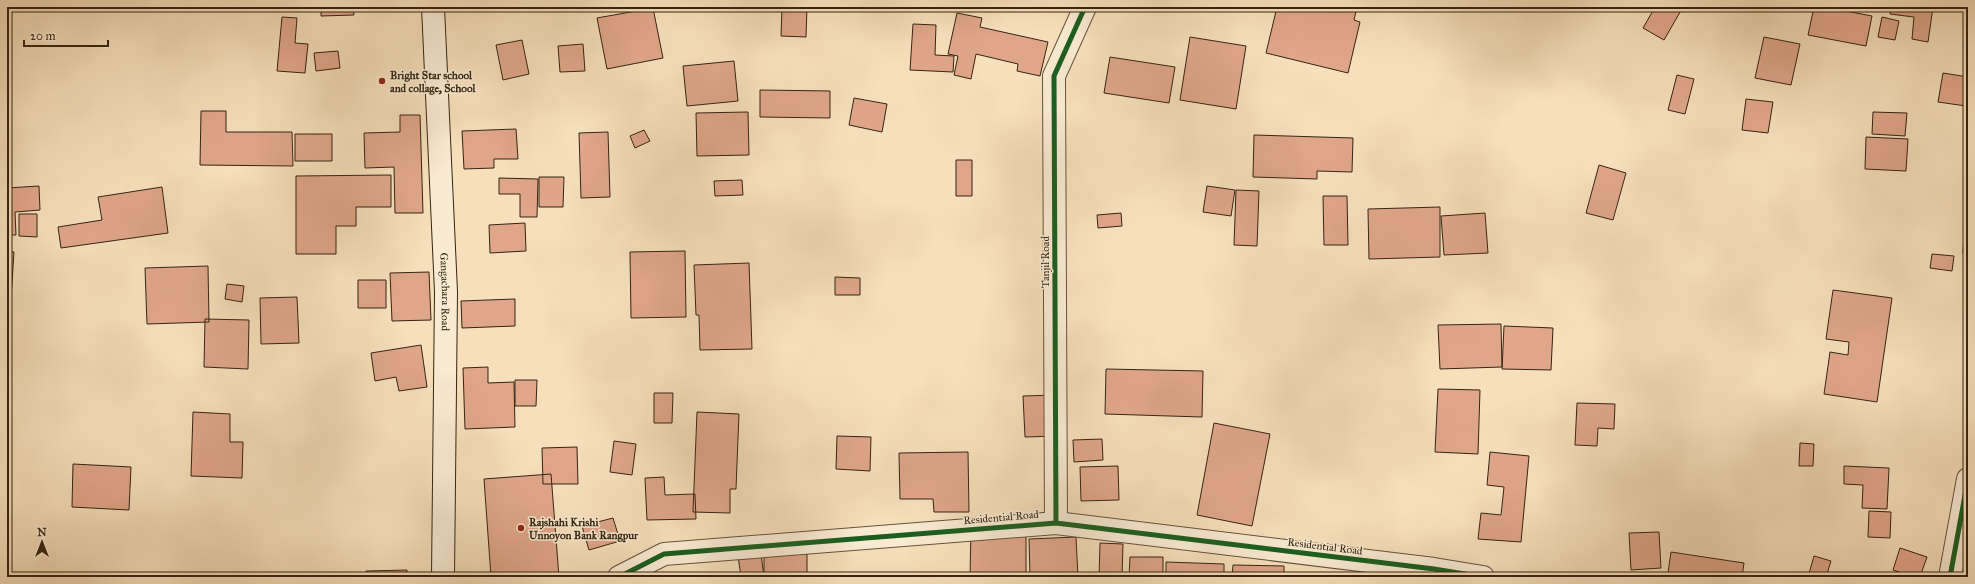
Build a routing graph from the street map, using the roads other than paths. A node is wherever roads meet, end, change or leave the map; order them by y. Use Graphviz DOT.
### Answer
graph roads {
  1 [pos="433,7"];
  2 [pos="1085,7"];
  3 [pos="1968,479"];
  4 [pos="1056,523"];
  5 [pos="444,577"];
  6 [pos="619,577"];
  7 [pos="1483,577"];
  8 [pos="1950,577"];
  1 -- 5 [label="street, Gangachara Road"];
  2 -- 4 [label="street, Tanjil Road"];
  3 -- 8 [label="street"];
  4 -- 6 [label="street, Residential Road"];
  4 -- 7 [label="street, Residential Road"];
}
